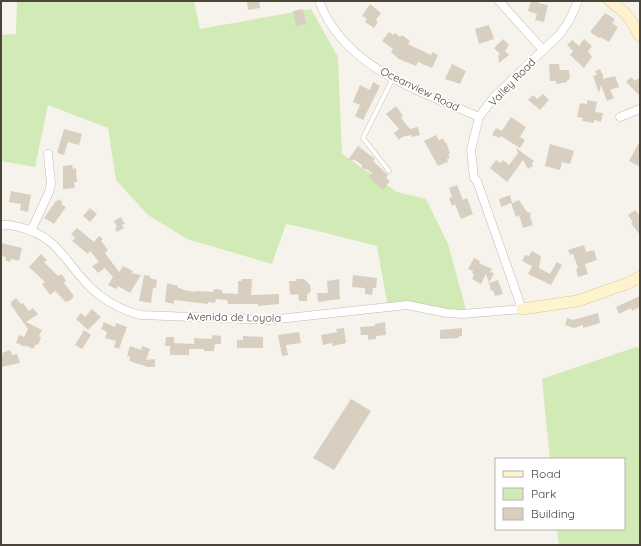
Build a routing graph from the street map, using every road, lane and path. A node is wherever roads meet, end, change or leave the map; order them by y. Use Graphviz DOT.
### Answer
graph roads {
  1 [pos="319,1"];
  2 [pos="499,1"];
  3 [pos="578,1"];
  4 [pos="610,1"];
  5 [pos="640,36"];
  6 [pos="544,50"];
  7 [pos="393,78"];
  8 [pos="640,109"];
  9 [pos="620,117"];
  10 [pos="480,118"];
  11 [pos="48,154"];
  12 [pos="389,171"];
  13 [pos="1,224"];
  14 [pos="30,231"];
  15 [pos="640,277"];
  16 [pos="522,309"];
  1 -- 7 [label="street, Oceanview Road"];
  2 -- 6 [label="street"];
  3 -- 6 [label="street, Valley Road"];
  4 -- 5 [label="street"];
  6 -- 10 [label="street, Valley Road"];
  7 -- 10 [label="street, Oceanview Road"];
  7 -- 12 [label="lane"];
  8 -- 9 [label="street"];
  10 -- 16 [label="street, Valley Road"];
  11 -- 14 [label="street"];
  13 -- 14 [label="street, Avenida de Loyola"];
  14 -- 16 [label="street, Avenida de Loyola"];
  15 -- 16 [label="street"];
}
